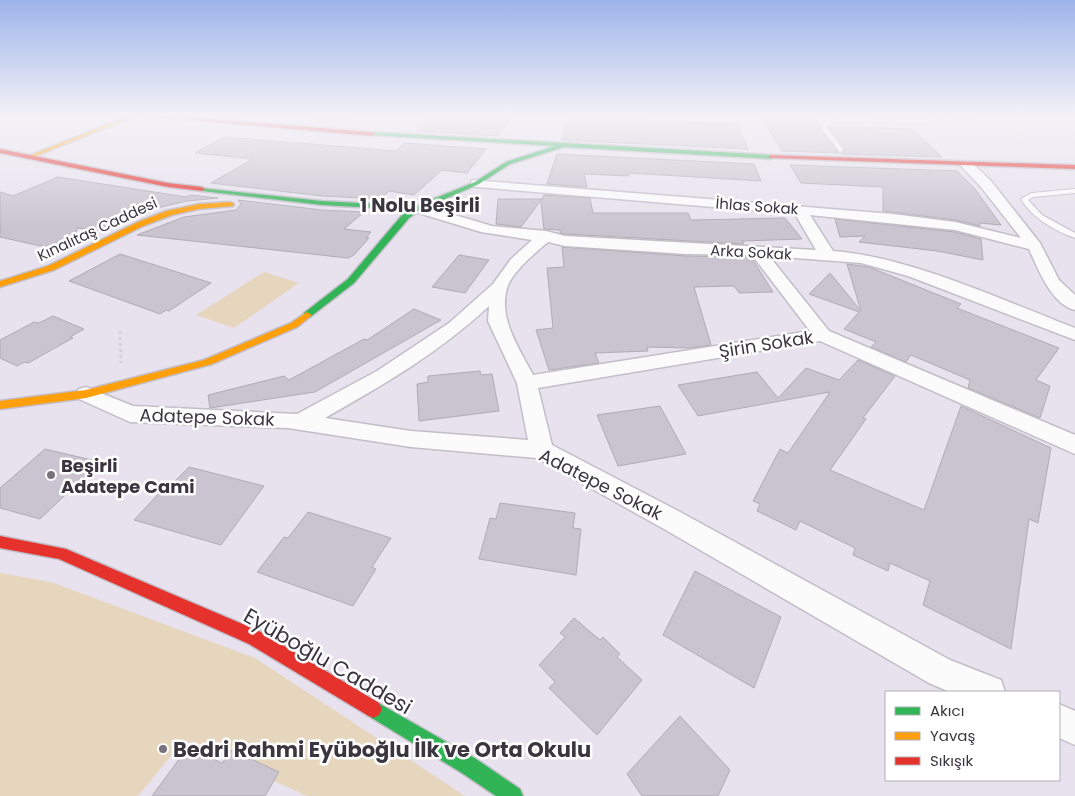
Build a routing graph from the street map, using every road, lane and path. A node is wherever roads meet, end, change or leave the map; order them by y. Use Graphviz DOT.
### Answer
graph roads {
  1 [pos="6,152"];
  2 [pos="41,152"];
  3 [pos="504,152"];
  4 [pos="542,152"];
  5 [pos="686,152"];
  6 [pos="941,152"];
  7 [pos="1075,155"];
  8 [pos="29,157"];
  9 [pos="508,163"];
  10 [pos="967,166"];
  11 [pos="1075,167"];
  12 [pos="477,183"];
  13 [pos="1075,192"];
  14 [pos="358,206"];
  15 [pos="417,208"];
  16 [pos="799,209"];
  17 [pos="546,235"];
  18 [pos="1075,236"];
  19 [pos="1035,246"];
  20 [pos="757,250"];
  21 [pos="828,256"];
  22 [pos="0,284"];
  23 [pos="499,288"];
  24 [pos="1075,305"];
  25 [pos="120,331"];
  26 [pos="1075,334"];
  27 [pos="822,335"];
  28 [pos="527,383"];
  29 [pos="122,385"];
  30 [pos="86,394"];
  31 [pos="0,405"];
  32 [pos="300,422"];
  33 [pos="1075,445"];
  34 [pos="541,450"];
  35 [pos="0,542"];
  36 [pos="987,691"];
  37 [pos="1060,722"];
  38 [pos="1075,728"];
  39 [pos="513,796"];
  1 -- 8 [label="main road"];
  2 -- 8 [label="main road"];
  3 -- 9 [label="main road"];
  4 -- 9 [label="main road"];
  5 -- 10 [label="main road"];
  6 -- 7 [label="main road"];
  8 -- 14 [label="main road"];
  9 -- 12 [label="main road"];
  10 -- 11 [label="main road"];
  10 -- 19 [label="street"];
  12 -- 15 [label="main road"];
  12 -- 16 [label="street, İhlas Sokak"];
  13 -- 18 [label="lane"];
  14 -- 15 [label="main road"];
  14 -- 22 [label="main road, Kınalıtaş Caddesi"];
  15 -- 17 [label="street, Arka Sokak"];
  15 -- 29 [label="main road"];
  16 -- 19 [label="street, İhlas Sokak"];
  16 -- 21 [label="street"];
  17 -- 20 [label="street, Arka Sokak"];
  17 -- 23 [label="street"];
  19 -- 24 [label="street"];
  20 -- 21 [label="street, Arka Sokak"];
  20 -- 27 [label="street"];
  21 -- 26 [label="street, Arka Sokak"];
  23 -- 28 [label="street"];
  23 -- 32 [label="street"];
  25 -- 29 [label="path"];
  27 -- 28 [label="street, Şirin Sokak"];
  27 -- 33 [label="street, Şirin Sokak"];
  28 -- 34 [label="street"];
  29 -- 30 [label="main road"];
  30 -- 31 [label="main road"];
  30 -- 32 [label="street, Adatepe Sokak"];
  32 -- 34 [label="street, Adatepe Sokak"];
  34 -- 36 [label="street, Adatepe Sokak"];
  35 -- 39 [label="main road, Eyüboğlu Caddesi"];
  37 -- 38 [label="street"];
}
